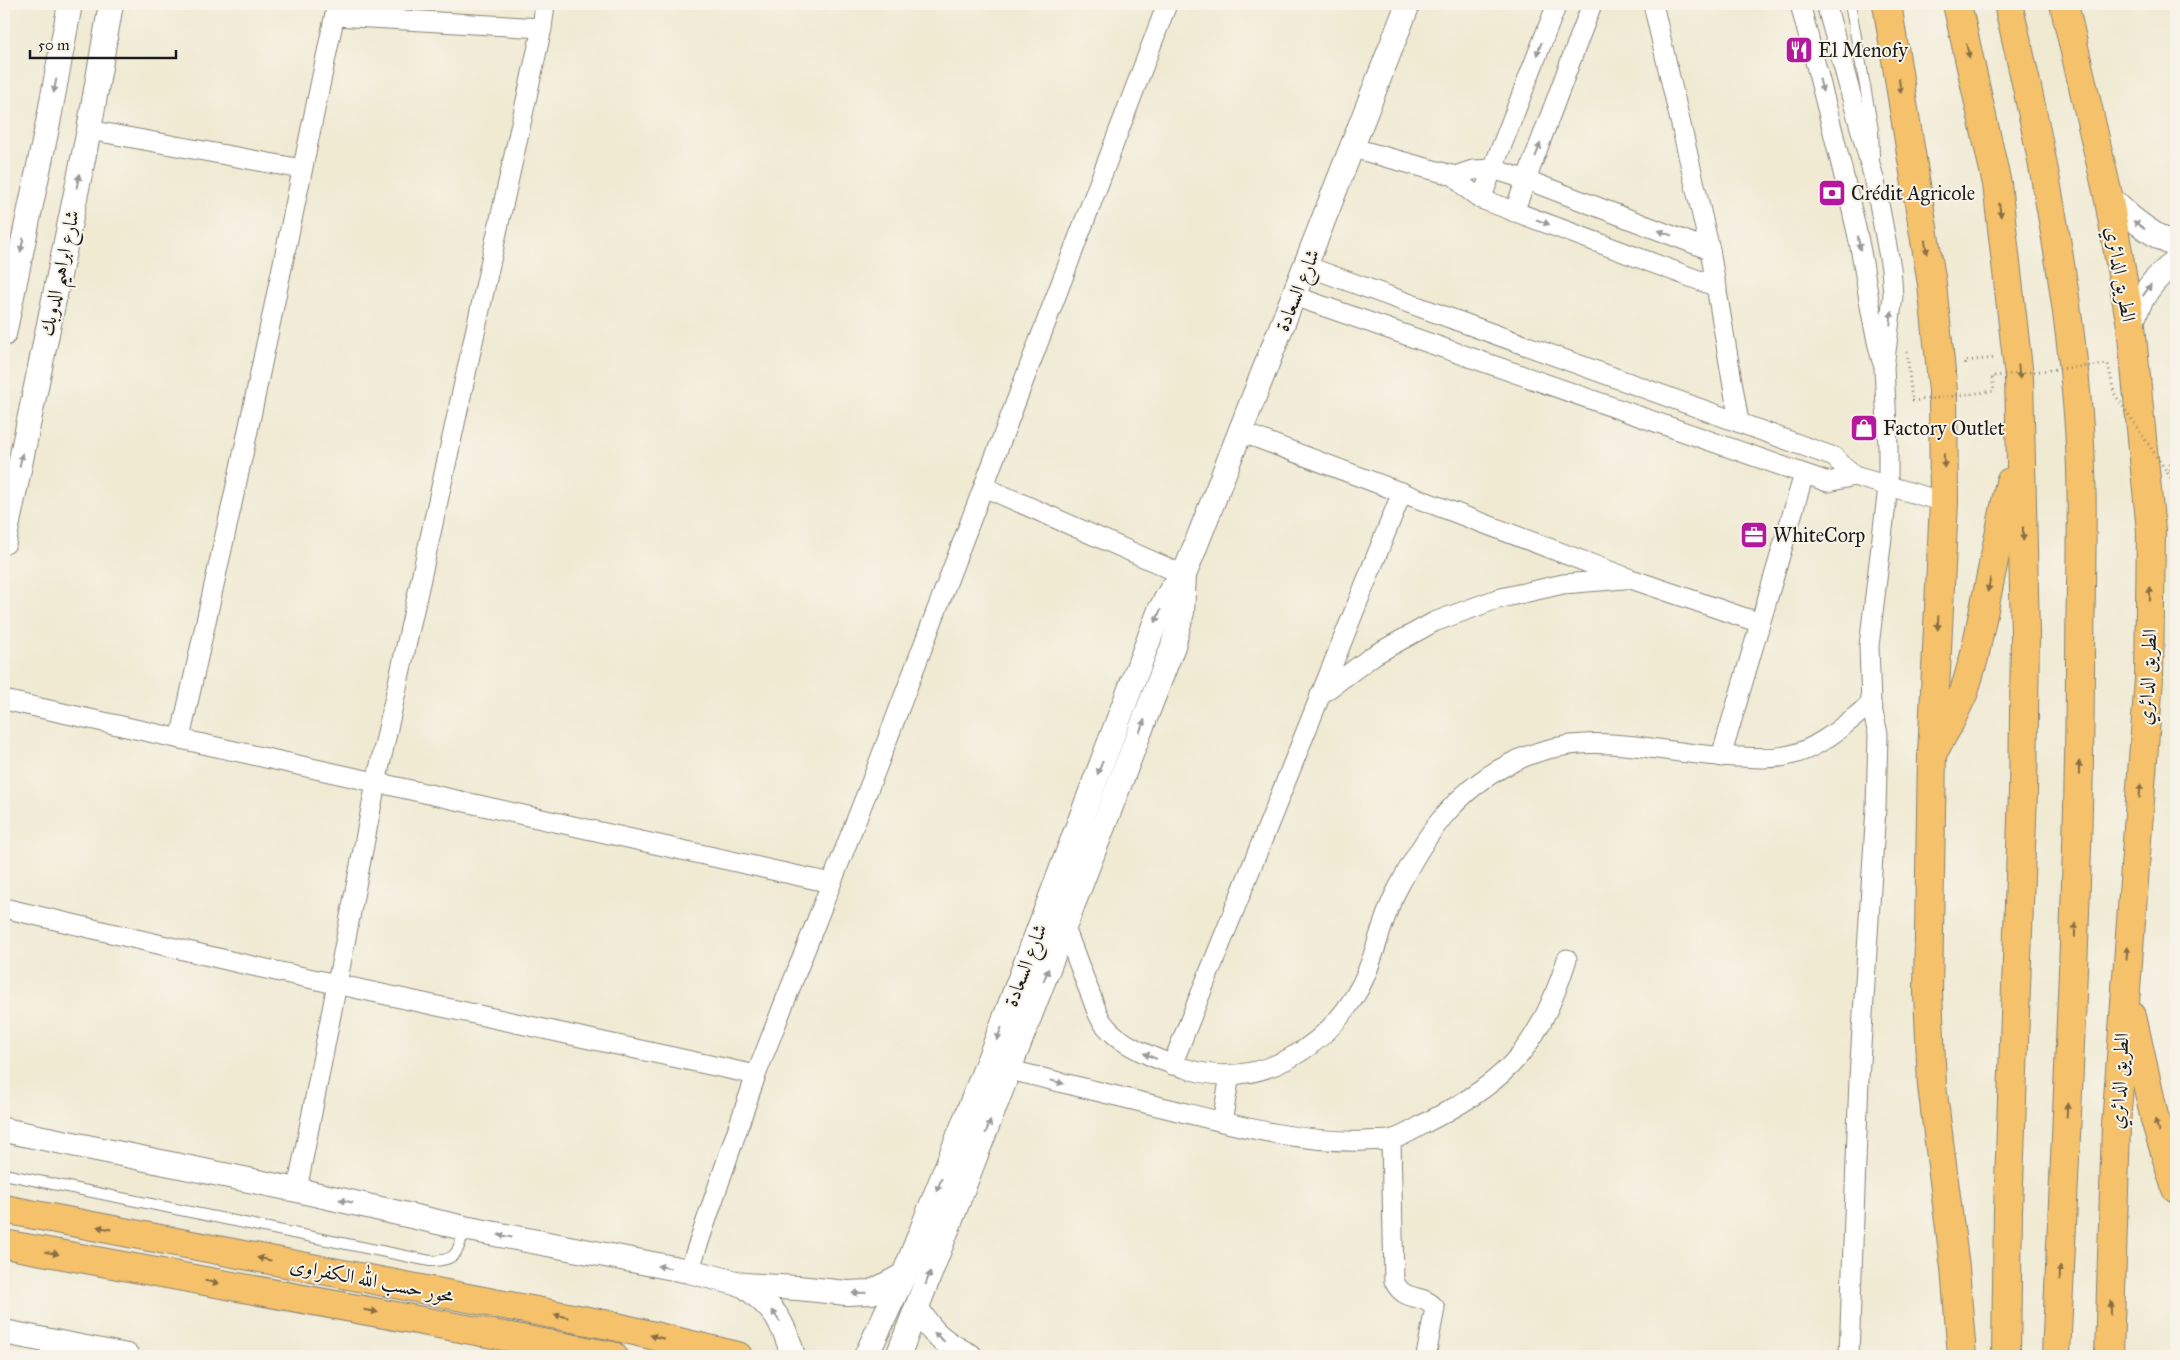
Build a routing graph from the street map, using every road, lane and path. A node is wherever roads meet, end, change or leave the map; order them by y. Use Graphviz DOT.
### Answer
graph roads {
  1 [pos="70,4"];
  2 [pos="111,4"];
  3 [pos="545,4"];
  4 [pos="1166,4"];
  5 [pos="1408,4"];
  6 [pos="1557,4"];
  7 [pos="1592,4"];
  8 [pos="1653,4"];
  9 [pos="1800,4"];
  10 [pos="1826,4"];
  11 [pos="1850,4"];
  12 [pos="1887,4"];
  13 [pos="1957,4"];
  14 [pos="2008,4"];
  15 [pos="2064,4"];
  16 [pos="337,10"];
  17 [pos="542,28"];
  18 [pos="89,130"];
  19 [pos="1353,148"];
  20 [pos="302,169"];
  21 [pos="1492,169"];
  22 [pos="1455,176"];
  23 [pos="1527,180"];
  24 [pos="1875,182"];
  25 [pos="2108,196"];
  26 [pos="1481,200"];
  27 [pos="1514,212"];
  28 [pos="2176,246"];
  29 [pos="1710,250"];
  30 [pos="2176,262"];
  31 [pos="1306,266"];
  32 [pos="1716,288"];
  33 [pos="1294,296"];
  34 [pos="2131,326"];
  35 [pos="4,334"];
  36 [pos="2017,355"];
  37 [pos="1965,360"];
  38 [pos="1884,366"];
  39 [pos="1912,401"];
  40 [pos="1739,422"];
  41 [pos="1241,432"];
  42 [pos="2020,434"];
  43 [pos="1804,474"];
  44 [pos="1854,476"];
  45 [pos="2175,484"];
  46 [pos="984,487"];
  47 [pos="1888,487"];
  48 [pos="1402,492"];
  49 [pos="2176,500"];
  50 [pos="1944,502"];
  51 [pos="4,542"];
  52 [pos="1184,575"];
  53 [pos="1631,579"];
  54 [pos="1760,624"];
  55 [pos="1320,696"];
  56 [pos="4,700"];
  57 [pos="1871,704"];
  58 [pos="180,739"];
  59 [pos="1932,754"];
  60 [pos="1721,757"];
  61 [pos="376,783"];
  62 [pos="831,884"];
  63 [pos="4,908"];
  64 [pos="1065,928"];
  65 [pos="1567,959"];
  66 [pos="2125,981"];
  67 [pos="336,984"];
  68 [pos="1172,1065"];
  69 [pos="1010,1070"];
  70 [pos="756,1075"];
  71 [pos="1230,1075"];
  72 [pos="1222,1122"];
  73 [pos="4,1130"];
  74 [pos="1391,1140"];
  75 [pos="4,1174"];
  76 [pos="2176,1189"];
  77 [pos="297,1190"];
  78 [pos="4,1209"];
  79 [pos="464,1228"];
  80 [pos="4,1244"];
  81 [pos="689,1271"];
  82 [pos="904,1275"];
  83 [pos="744,1285"];
  84 [pos="917,1308"];
  85 [pos="4,1332"];
  86 [pos="608,1355"];
  87 [pos="128,1356"];
  88 [pos="738,1356"];
  89 [pos="793,1356"];
  90 [pos="866,1356"];
  91 [pos="898,1356"];
  92 [pos="968,1356"];
  93 [pos="1426,1356"];
  94 [pos="1848,1356"];
  95 [pos="1962,1356"];
  96 [pos="2006,1356"];
  97 [pos="2056,1356"];
  98 [pos="2109,1356"];
  1 -- 35 [label="street, شارع ابراهيم الدوبك, one-way"];
  2 -- 18 [label="street, شارع ابراهيم الدوبك"];
  3 -- 17 [label="street"];
  4 -- 46 [label="street"];
  5 -- 19 [label="street, شارع السعادة"];
  6 -- 21 [label="street, one-way"];
  23 -- 7 [label="street, one-way"];
  8 -- 29 [label="street"];
  9 -- 38 [label="street, one-way"];
  10 -- 24 [label="street"];
  11 -- 24 [label="lane"];
  12 -- 50 [label="main road, one-way"];
  13 -- 36 [label="main road, one-way"];
  97 -- 14 [label="main road, one-way"];
  15 -- 25 [label="main road, الطريق الدائري"];
  16 -- 17 [label="street"];
  16 -- 20 [label="street"];
  17 -- 61 [label="street"];
  18 -- 20 [label="street"];
  51 -- 18 [label="street, شارع ابراهيم الدوبك, one-way"];
  19 -- 22 [label="street"];
  19 -- 31 [label="street, شارع السعادة"];
  20 -- 58 [label="street"];
  21 -- 22 [label="street"];
  21 -- 23 [label="street"];
  21 -- 26 [label="street"];
  22 -- 26 [label="street"];
  23 -- 27 [label="street"];
  29 -- 23 [label="street, one-way"];
  38 -- 24 [label="street, one-way"];
  28 -- 25 [label="street, one-way"];
  25 -- 34 [label="main road, الطريق الدائري"];
  26 -- 27 [label="street"];
  27 -- 32 [label="street, one-way"];
  29 -- 32 [label="street"];
  34 -- 30 [label="street, one-way"];
  31 -- 33 [label="street, شارع السعادة"];
  31 -- 40 [label="street"];
  32 -- 40 [label="street"];
  33 -- 41 [label="street, شارع السعادة"];
  33 -- 43 [label="street"];
  66 -- 34 [label="main road, الطريق الدائري, one-way"];
  36 -- 37 [label="path"];
  36 -- 42 [label="main road, one-way"];
  38 -- 47 [label="street"];
  39 -- 45 [label="path, bridge"];
  40 -- 44 [label="street"];
  41 -- 48 [label="street"];
  41 -- 52 [label="street, شارع السعادة"];
  42 -- 59 [label="main road, one-way"];
  42 -- 96 [label="main road, one-way"];
  43 -- 44 [label="street"];
  43 -- 54 [label="street"];
  44 -- 47 [label="street"];
  45 -- 49 [label="path"];
  46 -- 52 [label="street"];
  46 -- 62 [label="street"];
  47 -- 50 [label="street"];
  47 -- 57 [label="street"];
  48 -- 53 [label="street"];
  48 -- 55 [label="street"];
  50 -- 59 [label="main road, one-way"];
  64 -- 52 [label="street, شارع السعادة, one-way"];
  52 -- 82 [label="street, شارع السعادة, one-way"];
  53 -- 54 [label="street"];
  53 -- 55 [label="street"];
  54 -- 60 [label="street"];
  55 -- 68 [label="street"];
  56 -- 58 [label="street"];
  57 -- 60 [label="street"];
  57 -- 94 [label="street"];
  58 -- 61 [label="street"];
  59 -- 95 [label="main road"];
  60 -- 71 [label="street"];
  61 -- 62 [label="street"];
  61 -- 67 [label="street"];
  62 -- 70 [label="street"];
  63 -- 67 [label="street"];
  68 -- 64 [label="street, one-way"];
  69 -- 64 [label="street, شارع السعادة, one-way"];
  65 -- 74 [label="street"];
  76 -- 66 [label="main road, one-way"];
  98 -- 66 [label="main road, الطريق الدائري, one-way"];
  67 -- 70 [label="street"];
  67 -- 77 [label="street"];
  68 -- 71 [label="street"];
  69 -- 72 [label="street, one-way"];
  84 -- 69 [label="street, شارع السعادة, one-way"];
  70 -- 81 [label="street"];
  71 -- 72 [label="street"];
  72 -- 74 [label="street"];
  73 -- 77 [label="street"];
  74 -- 93 [label="street"];
  75 -- 79 [label="lane"];
  79 -- 77 [label="street, one-way"];
  88 -- 78 [label="main road, محور حسب الله الكفراوى, one-way"];
  81 -- 79 [label="street, one-way"];
  80 -- 86 [label="main road, محور حسب الله الكفراوى, one-way"];
  81 -- 83 [label="street"];
  82 -- 83 [label="street, one-way"];
  82 -- 90 [label="street, شارع السعادة"];
  89 -- 83 [label="street, one-way"];
  84 -- 91 [label="street, شارع السعادة"];
  92 -- 84 [label="street, one-way"];
  85 -- 87 [label="street"];
}
